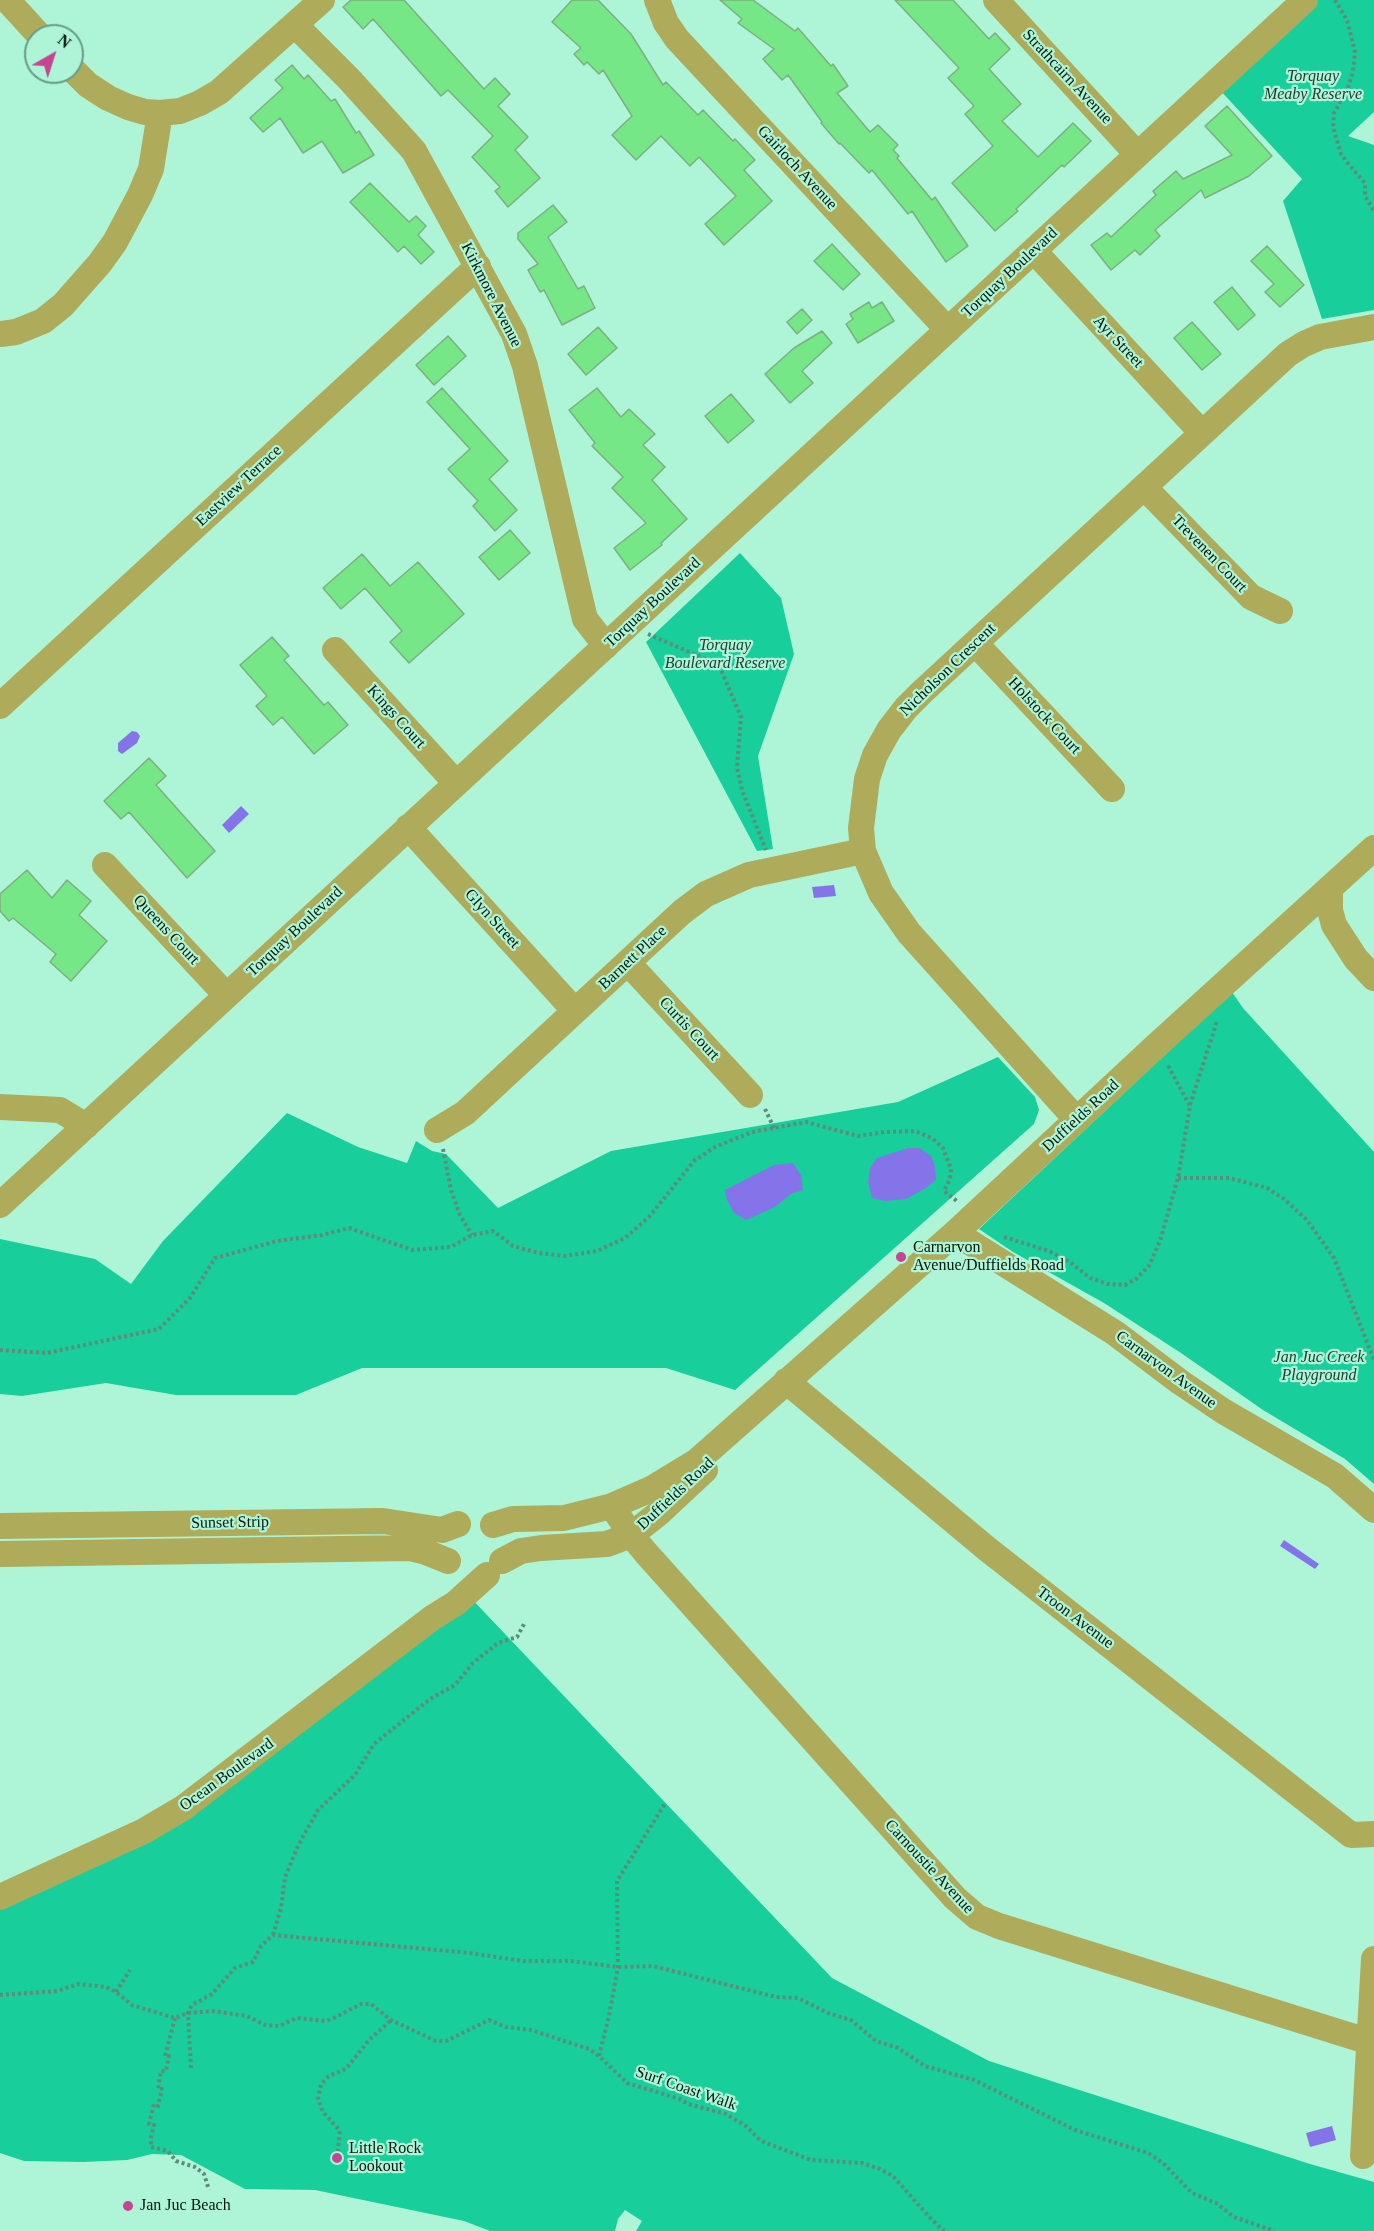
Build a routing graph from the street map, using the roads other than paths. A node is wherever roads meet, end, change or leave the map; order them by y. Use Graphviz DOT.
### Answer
graph roads {
  1 [pos="7,0"];
  2 [pos="322,0"];
  3 [pos="657,0"];
  4 [pos="996,0"];
  5 [pos="1305,0"];
  6 [pos="29,24"];
  7 [pos="295,25"];
  8 [pos="84,81"];
  9 [pos="160,113"];
  10 [pos="1137,154"];
  11 [pos="1034,251"];
  12 [pos="478,266"];
  13 [pos="1374,327"];
  14 [pos="948,330"];
  15 [pos="0,334"];
  16 [pos="1202,433"];
  17 [pos="1144,487"];
  18 [pos="1280,612"];
  19 [pos="975,643"];
  20 [pos="606,646"];
  21 [pos="335,650"];
  22 [pos="0,706"];
  23 [pos="456,783"];
  24 [pos="1112,789"];
  25 [pos="408,827"];
  26 [pos="1374,848"];
  27 [pos="863,851"];
  28 [pos="105,865"];
  29 [pos="1330,888"];
  30 [pos="628,963"];
  31 [pos="1374,978"];
  32 [pos="226,996"];
  33 [pos="575,1011"];
  34 [pos="750,1095"];
  35 [pos="0,1107"];
  36 [pos="1077,1120"];
  37 [pos="86,1126"];
  38 [pos="437,1130"];
  39 [pos="0,1204"];
  40 [pos="955,1233"];
  41 [pos="786,1381"];
  42 [pos="612,1506"];
  43 [pos="1374,1510"];
  44 [pos="458,1524"];
  45 [pos="493,1525"];
  46 [pos="0,1526"];
  47 [pos="631,1535"];
  48 [pos="0,1554"];
  49 [pos="452,1565"];
  50 [pos="495,1568"];
  51 [pos="432,1618"];
  52 [pos="1374,1834"];
  53 [pos="0,1898"];
  54 [pos="1374,1959"];
  55 [pos="1370,2042"];
  56 [pos="1363,2156"];
  1 -- 6 [label="street"];
  2 -- 7 [label="street"];
  3 -- 14 [label="street, Gairloch Avenue"];
  4 -- 10 [label="street, Strathcairn Avenue"];
  5 -- 10 [label="street, Torquay Boulevard"];
  7 -- 9 [label="street"];
  7 -- 12 [label="street, Kirkmore Avenue"];
  8 -- 9 [label="street"];
  9 -- 15 [label="street"];
  10 -- 11 [label="street, Torquay Boulevard"];
  11 -- 14 [label="street, Torquay Boulevard"];
  11 -- 16 [label="street, Ayr Street"];
  12 -- 20 [label="street, Kirkmore Avenue"];
  12 -- 22 [label="street, Eastview Terrace"];
  13 -- 16 [label="street, Nicholson Crescent"];
  14 -- 20 [label="street, Torquay Boulevard"];
  16 -- 17 [label="street, Nicholson Crescent"];
  17 -- 18 [label="street, Trevenen Court"];
  17 -- 19 [label="street, Nicholson Crescent"];
  19 -- 24 [label="street, Holstock Court"];
  19 -- 27 [label="street, Nicholson Crescent"];
  20 -- 23 [label="street, Torquay Boulevard"];
  21 -- 23 [label="street, Kings Court"];
  23 -- 25 [label="street, Torquay Boulevard"];
  25 -- 32 [label="street, Torquay Boulevard"];
  25 -- 33 [label="street, Glyn Street"];
  26 -- 29 [label="street, Duffields Road"];
  27 -- 30 [label="street, Barnett Place"];
  27 -- 36 [label="street, Nicholson Crescent"];
  28 -- 32 [label="street, Queens Court"];
  29 -- 31 [label="street"];
  29 -- 36 [label="street, Duffields Road"];
  30 -- 33 [label="street, Barnett Place"];
  30 -- 34 [label="street, Curtis Court"];
  32 -- 37 [label="street, Torquay Boulevard"];
  33 -- 38 [label="street, Barnett Place"];
  35 -- 37 [label="street"];
  36 -- 40 [label="street, Duffields Road"];
  37 -- 39 [label="street, Torquay Boulevard"];
  40 -- 41 [label="street, Duffields Road"];
  40 -- 43 [label="street, Carnarvon Avenue"];
  41 -- 42 [label="street, Duffields Road"];
  41 -- 47 [label="street, Duffields Road"];
  41 -- 52 [label="street, Troon Avenue"];
  42 -- 45 [label="street, Duffields Road"];
  42 -- 47 [label="street, Carnoustie Avenue"];
  44 -- 45 [label="street, Sunset Strip"];
  44 -- 46 [label="street, Sunset Strip"];
  44 -- 49 [label="street"];
  45 -- 50 [label="street"];
  47 -- 50 [label="street, Duffields Road"];
  47 -- 55 [label="street, Carnoustie Avenue"];
  48 -- 49 [label="street, Sunset Strip"];
  49 -- 50 [label="street, Sunset Strip"];
  49 -- 51 [label="street, Ocean Boulevard"];
  50 -- 51 [label="street, Ocean Boulevard"];
  51 -- 53 [label="street, Ocean Boulevard"];
  54 -- 55 [label="street"];
  55 -- 56 [label="street"];
}
